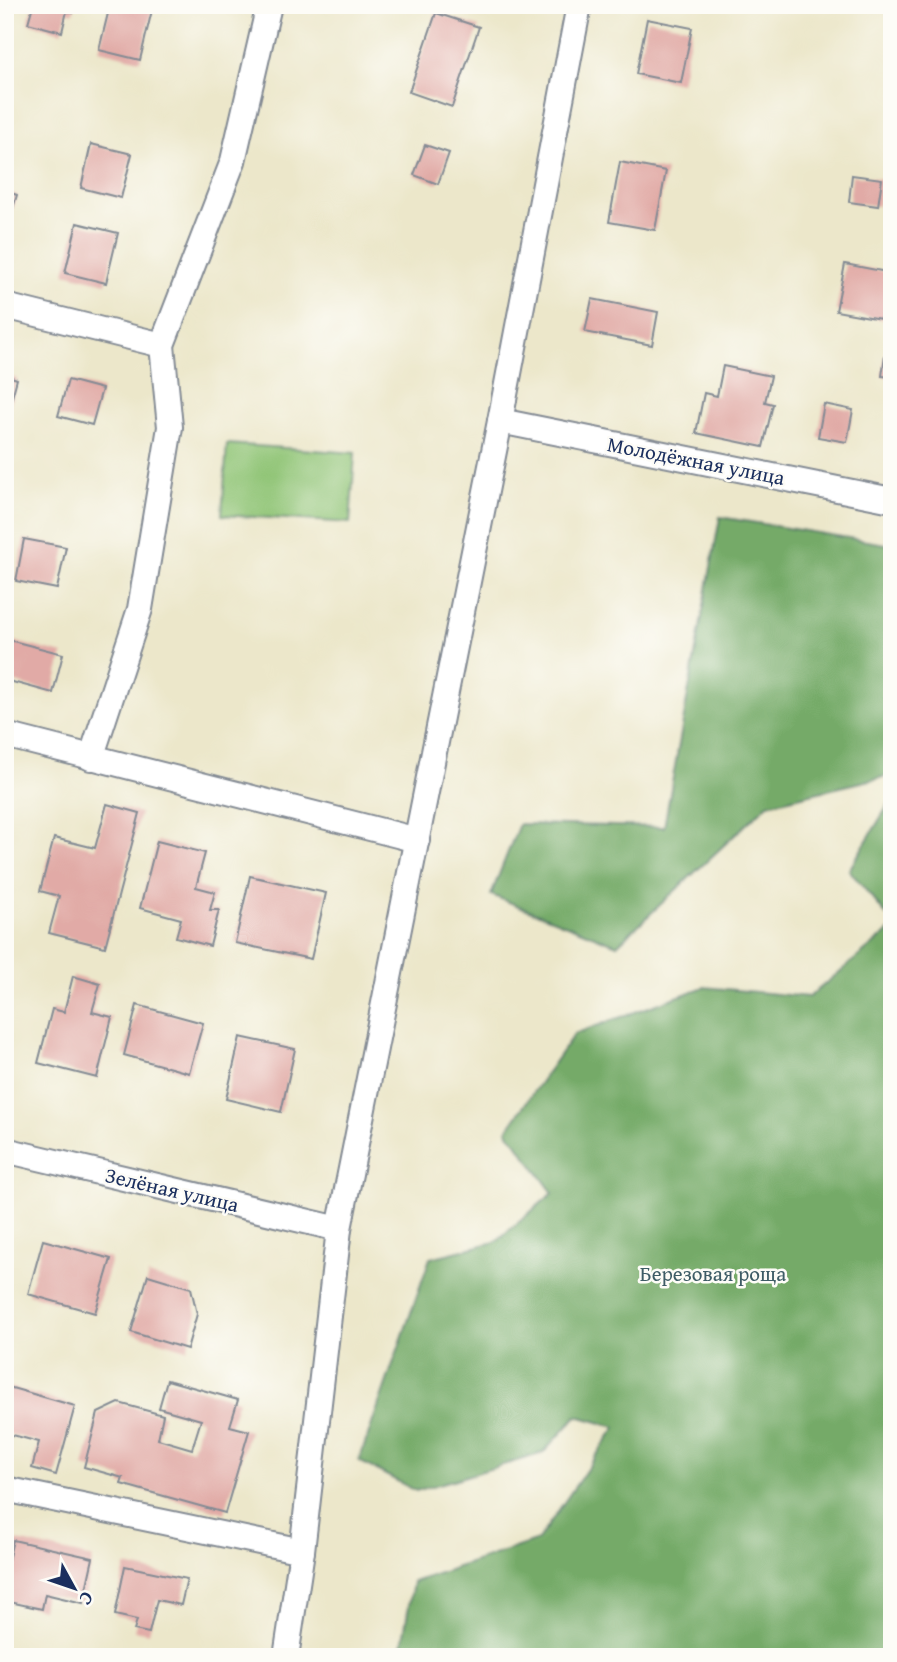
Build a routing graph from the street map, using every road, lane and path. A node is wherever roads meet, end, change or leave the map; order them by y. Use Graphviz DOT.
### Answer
graph roads {
  1 [pos="269,5"];
  2 [pos="579,5"];
  3 [pos="5,306"];
  4 [pos="162,345"];
  5 [pos="500,421"];
  6 [pos="892,500"];
  7 [pos="5,735"];
  8 [pos="91,758"];
  9 [pos="417,839"];
  10 [pos="5,1150"];
  11 [pos="339,1230"];
  12 [pos="5,1489"];
  13 [pos="302,1551"];
  14 [pos="286,1657"];
  1 -- 4 [label="street"];
  2 -- 5 [label="street"];
  3 -- 4 [label="street"];
  4 -- 8 [label="street"];
  5 -- 6 [label="street, Молодёжная улица"];
  5 -- 9 [label="street"];
  7 -- 8 [label="street"];
  8 -- 9 [label="street"];
  9 -- 11 [label="street"];
  10 -- 11 [label="street, Зелёная улица"];
  11 -- 13 [label="street"];
  12 -- 13 [label="street"];
  13 -- 14 [label="street"];
}
